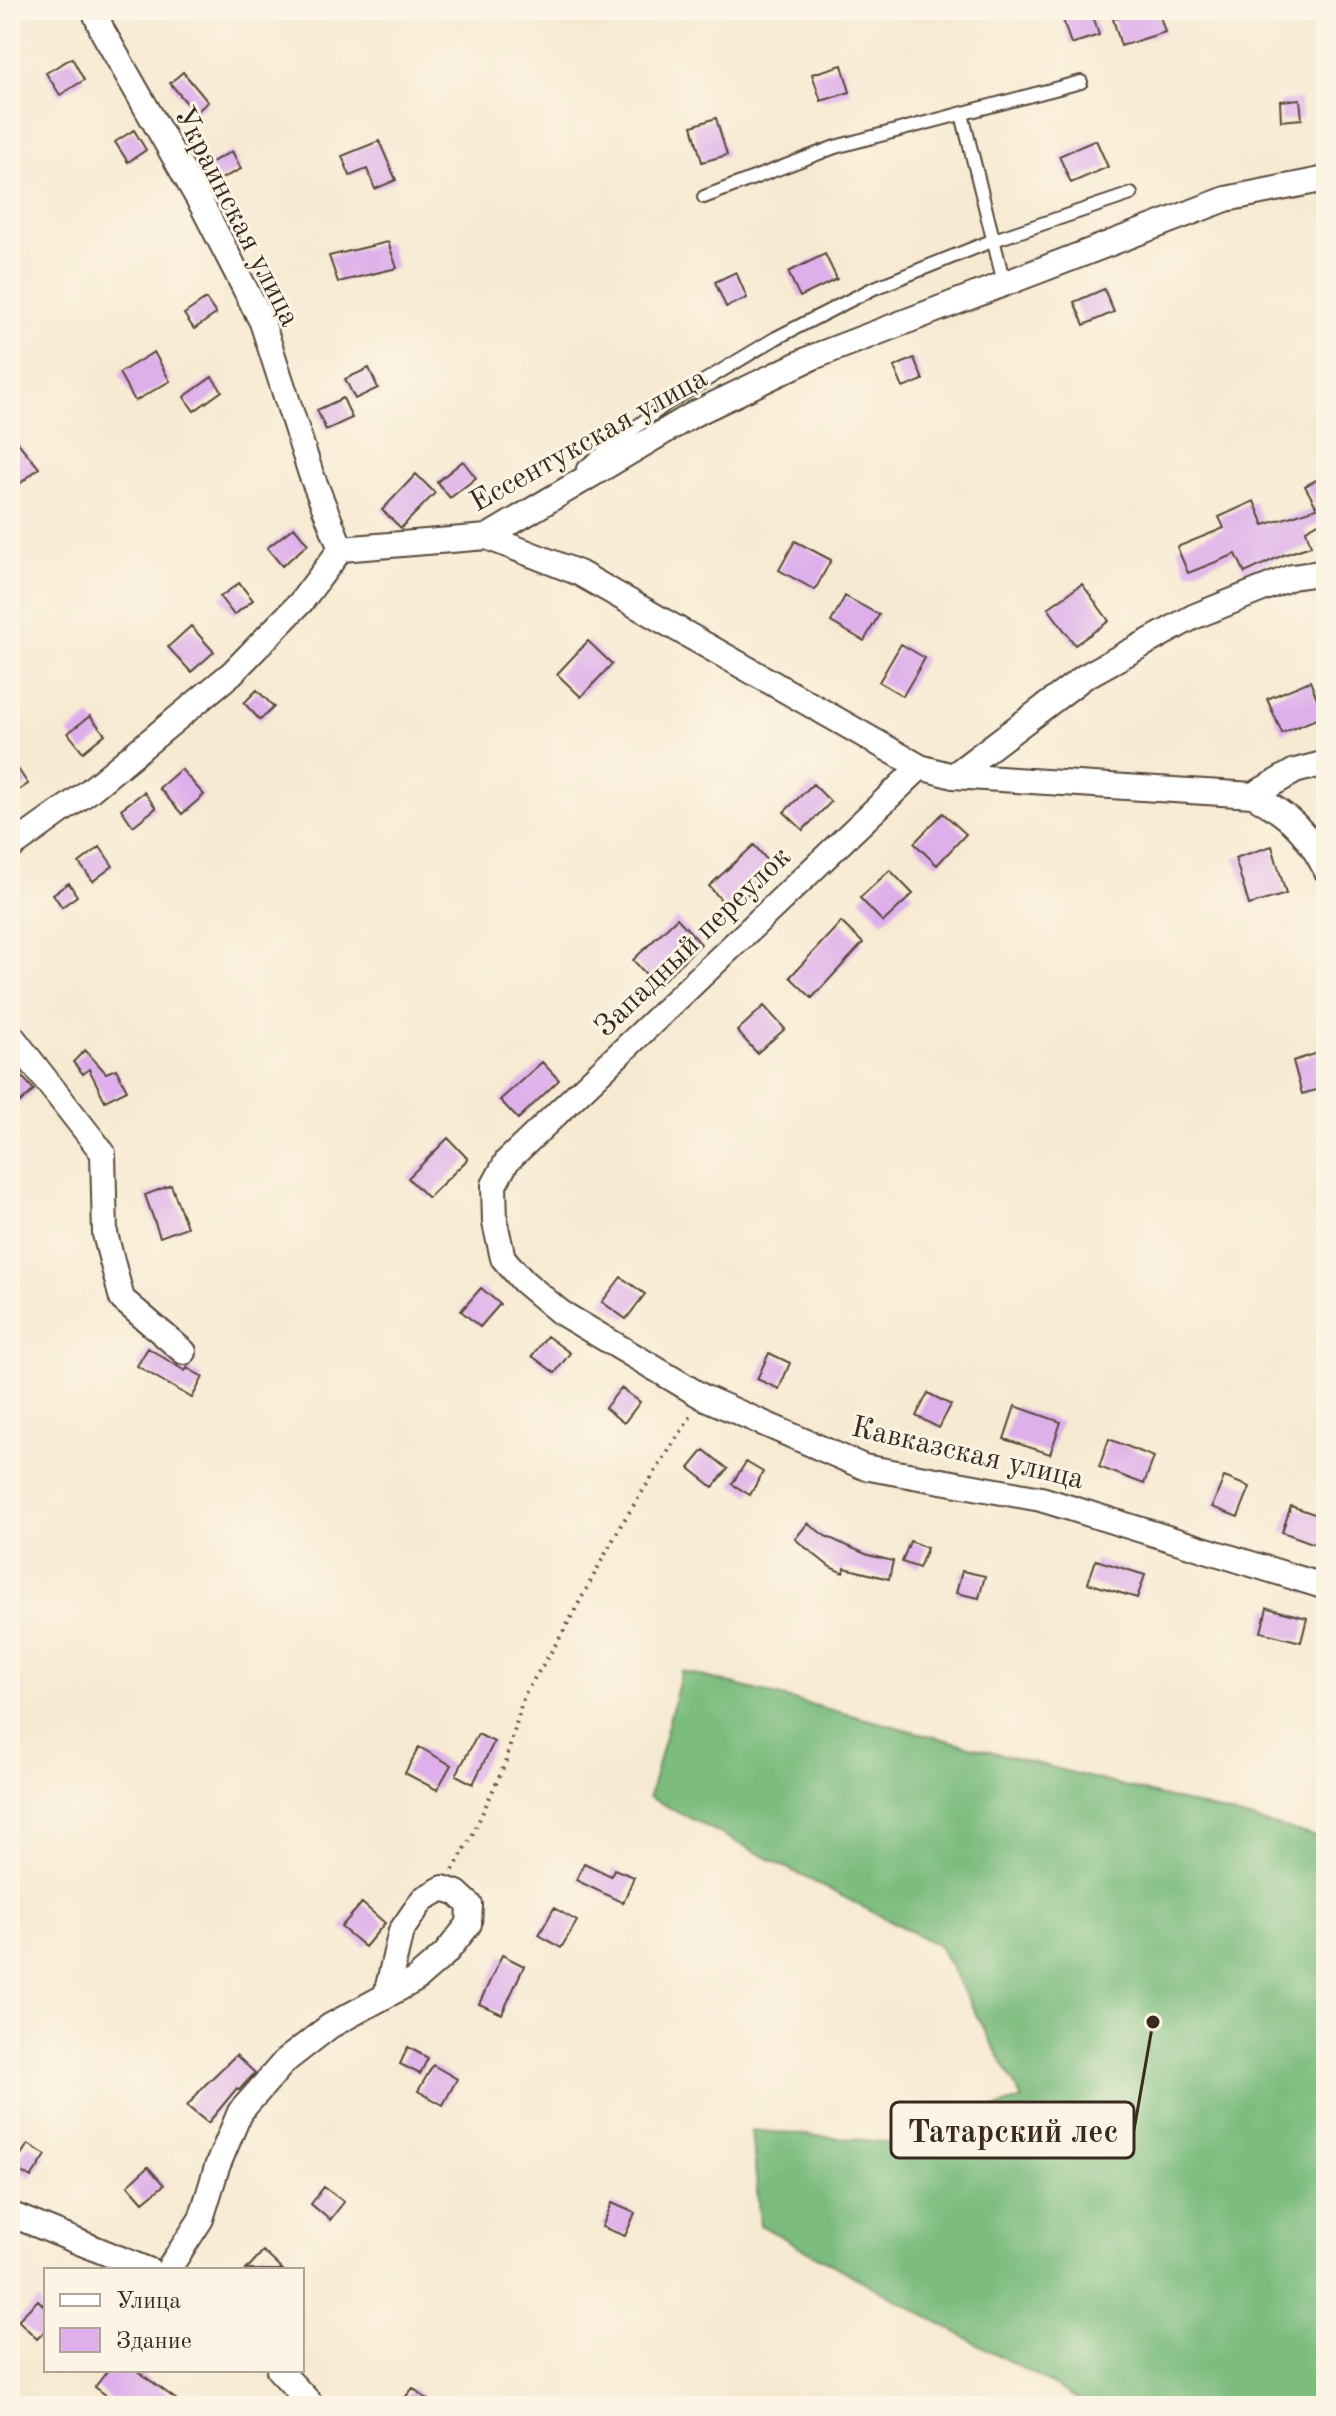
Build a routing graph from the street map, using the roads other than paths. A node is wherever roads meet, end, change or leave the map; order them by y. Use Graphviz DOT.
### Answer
graph roads {
  1 [pos="94,10"];
  2 [pos="1081,82"];
  3 [pos="962,114"];
  4 [pos="1326,179"];
  5 [pos="1131,194"];
  6 [pos="704,197"];
  7 [pos="994,240"];
  8 [pos="1004,283"];
  9 [pos="537,508"];
  10 [pos="487,537"];
  11 [pos="341,549"];
  12 [pos="1326,572"];
  13 [pos="1326,763"];
  14 [pos="920,767"];
  15 [pos="953,776"];
  16 [pos="1253,795"];
  17 [pos="10,848"];
  18 [pos="1326,870"];
  19 [pos="10,1034"];
  20 [pos="507,1161"];
  21 [pos="184,1352"];
  22 [pos="1326,1587"];
  23 [pos="386,1995"];
  24 [pos="10,2214"];
  25 [pos="143,2268"];
  26 [pos="169,2268"];
  27 [pos="281,2372"];
  28 [pos="313,2406"];
  1 -- 11 [label="street, Украинская улица"];
  2 -- 3 [label="lane"];
  3 -- 6 [label="lane"];
  3 -- 7 [label="lane"];
  4 -- 8 [label="street, Ессентукская улица"];
  5 -- 7 [label="lane"];
  7 -- 8 [label="lane"];
  7 -- 9 [label="lane"];
  8 -- 9 [label="street, Ессентукская улица"];
  9 -- 10 [label="street, Ессентукская улица"];
  10 -- 11 [label="street, Ессентукская улица"];
  10 -- 14 [label="street"];
  11 -- 17 [label="street"];
  12 -- 15 [label="street"];
  13 -- 16 [label="street"];
  14 -- 15 [label="street"];
  14 -- 20 [label="street, Западный переулок"];
  15 -- 16 [label="street"];
  16 -- 18 [label="street"];
  19 -- 21 [label="street"];
  20 -- 22 [label="street, Кавказская улица"];
  23 -- 23 [label="street"];
  23 -- 26 [label="street"];
  24 -- 25 [label="street"];
  27 -- 28 [label="street"];
}
